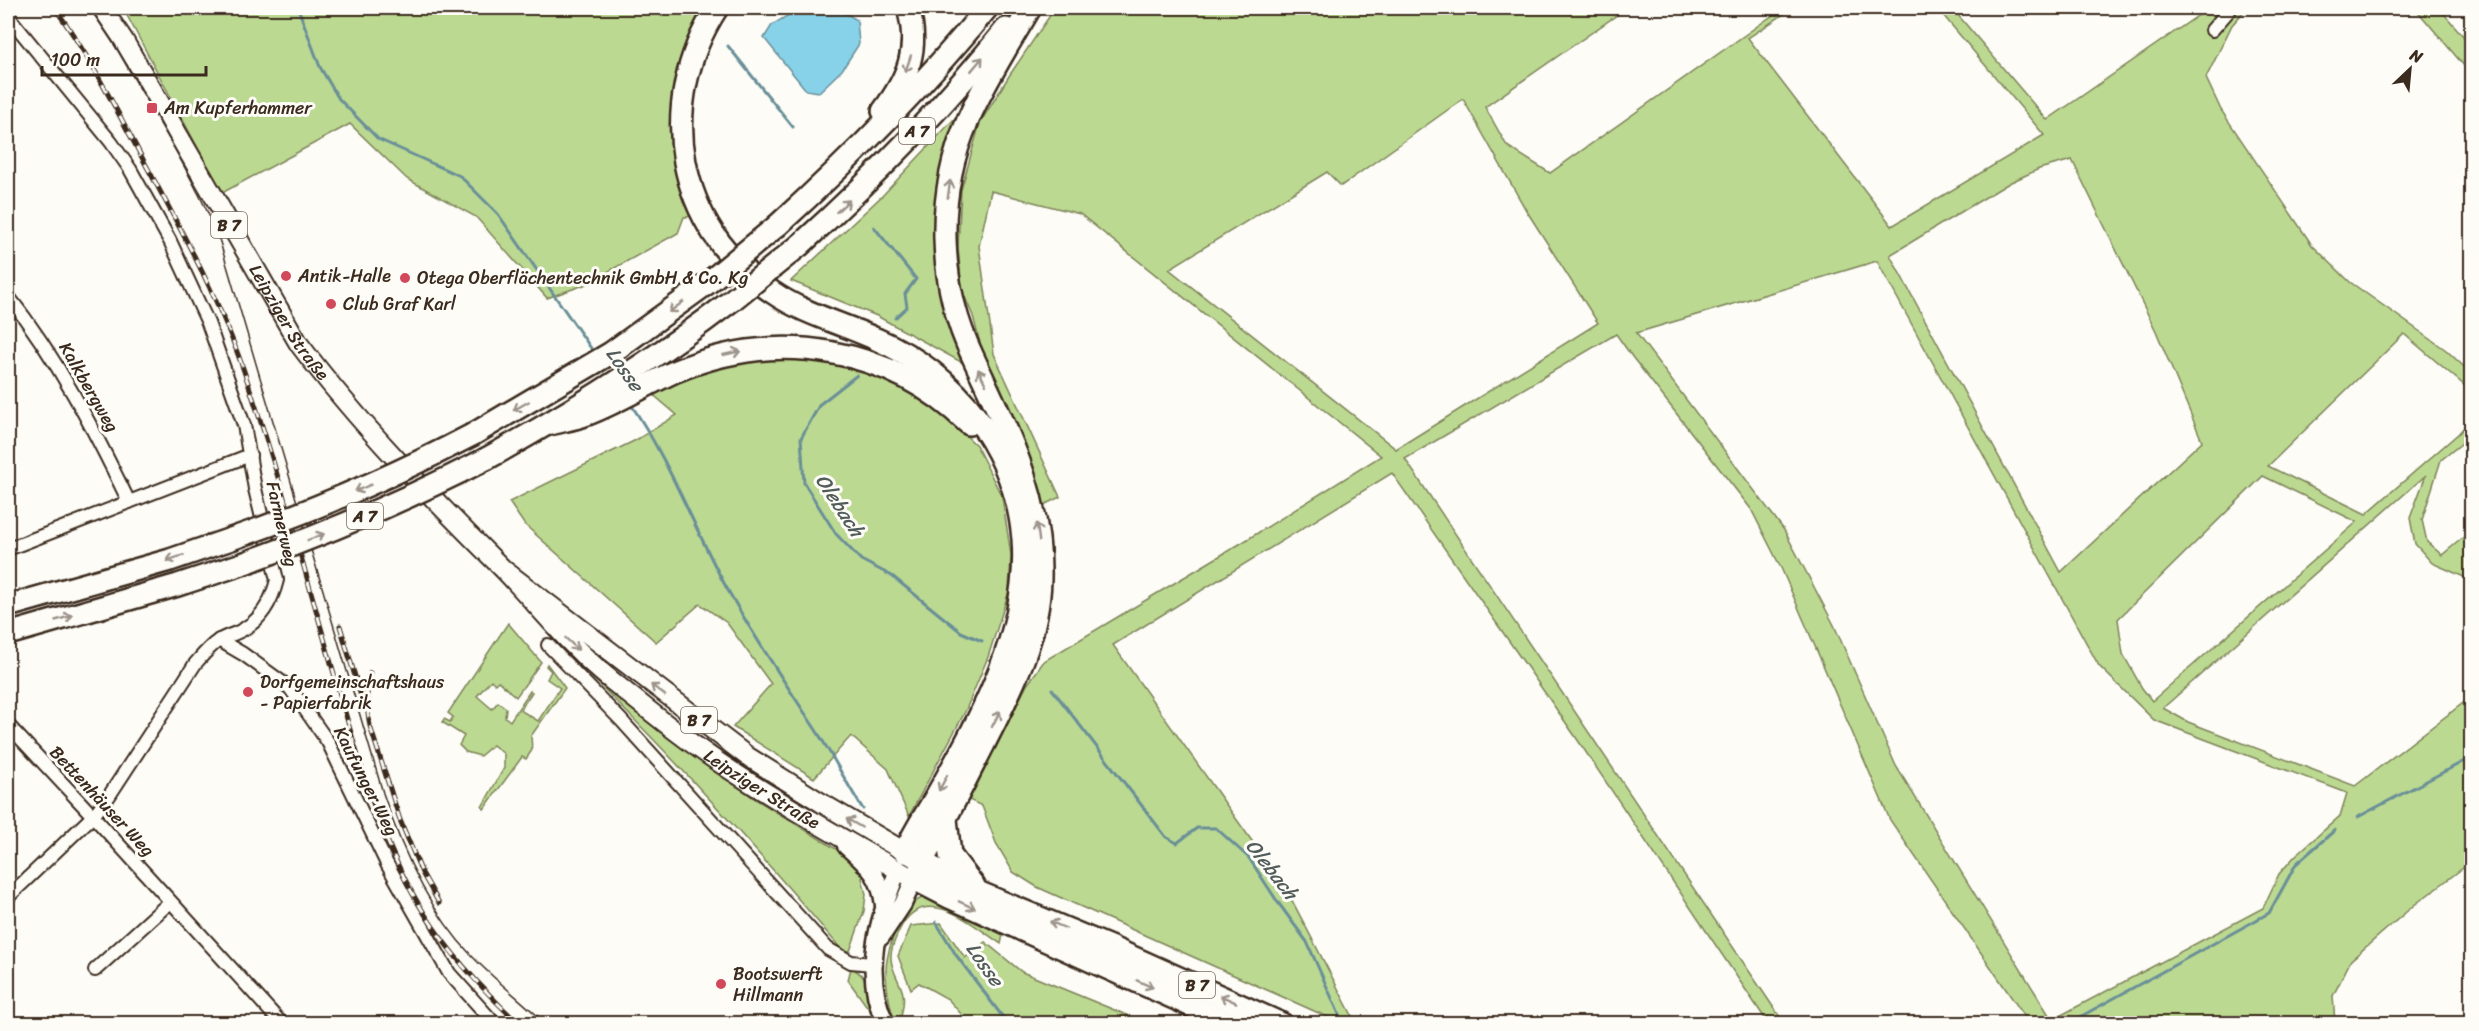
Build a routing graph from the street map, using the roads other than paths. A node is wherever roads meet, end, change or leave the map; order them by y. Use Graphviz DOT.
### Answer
graph roads {
  1 [pos="102,8"];
  2 [pos="717,8"];
  3 [pos="726,8"];
  4 [pos="908,8"];
  5 [pos="987,8"];
  6 [pos="1023,8"];
  7 [pos="1030,8"];
  8 [pos="2231,8"];
  9 [pos="8,16"];
  10 [pos="2212,30"];
  11 [pos="831,178"];
  12 [pos="8,296"];
  13 [pos="581,411"];
  14 [pos="250,455"];
  15 [pos="1015,472"];
  16 [pos="129,502"];
  17 [pos="9,544"];
  18 [pos="504,570"];
  19 [pos="8,606"];
  20 [pos="8,634"];
  21 [pos="219,640"];
  22 [pos="548,645"];
  23 [pos="8,725"];
  24 [pos="93,816"];
  25 [pos="946,819"];
  26 [pos="835,835"];
  27 [pos="910,866"];
  28 [pos="980,893"];
  29 [pos="8,897"];
  30 [pos="170,902"];
  31 [pos="884,905"];
  32 [pos="876,946"];
  33 [pos="872,964"];
  34 [pos="95,970"];
  35 [pos="282,1023"];
  36 [pos="495,1023"];
  37 [pos="886,1023"];
  38 [pos="1232,1023"];
  39 [pos="1282,1023"];
  1 -- 18 [label="main road, Leipziger Straße / B 7"];
  2 -- 15 [label="highway"];
  3 -- 15 [label="highway"];
  4 -- 11 [label="highway, one-way"];
  5 -- 11 [label="highway, A 7"];
  13 -- 6 [label="highway, A 7, one-way, bridge"];
  15 -- 7 [label="highway, one-way"];
  8 -- 10 [label="street"];
  9 -- 14 [label="street, Farmerweg"];
  11 -- 19 [label="highway, A 7, one-way, bridge"];
  12 -- 16 [label="street, Kalkbergweg"];
  13 -- 15 [label="highway, one-way"];
  20 -- 13 [label="highway, A 7, one-way, bridge"];
  14 -- 16 [label="street"];
  14 -- 21 [label="street, Farmerweg"];
  25 -- 15 [label="highway, one-way"];
  15 -- 27 [label="highway, one-way"];
  16 -- 17 [label="street"];
  18 -- 26 [label="main road, Leipziger Straße / B 7, one-way"];
  27 -- 18 [label="main road, Leipziger Straße / B 7, one-way"];
  21 -- 24 [label="street"];
  21 -- 36 [label="street, Kaufunger Weg"];
  22 -- 33 [label="street"];
  23 -- 24 [label="street, Bettenhäuser Weg"];
  24 -- 29 [label="street"];
  24 -- 30 [label="street, Bettenhäuser Weg"];
  25 -- 27 [label="highway"];
  25 -- 28 [label="highway"];
  26 -- 27 [label="main road, Leipziger Straße / B 7"];
  26 -- 31 [label="street"];
  27 -- 28 [label="highway, B 7"];
  27 -- 31 [label="street"];
  27 -- 32 [label="street"];
  27 -- 38 [label="highway, B 7, one-way"];
  39 -- 28 [label="highway, B 7, one-way"];
  30 -- 34 [label="street"];
  30 -- 35 [label="street, Bettenhäuser Weg"];
  31 -- 32 [label="street"];
  32 -- 33 [label="street"];
  33 -- 37 [label="street"];
}
